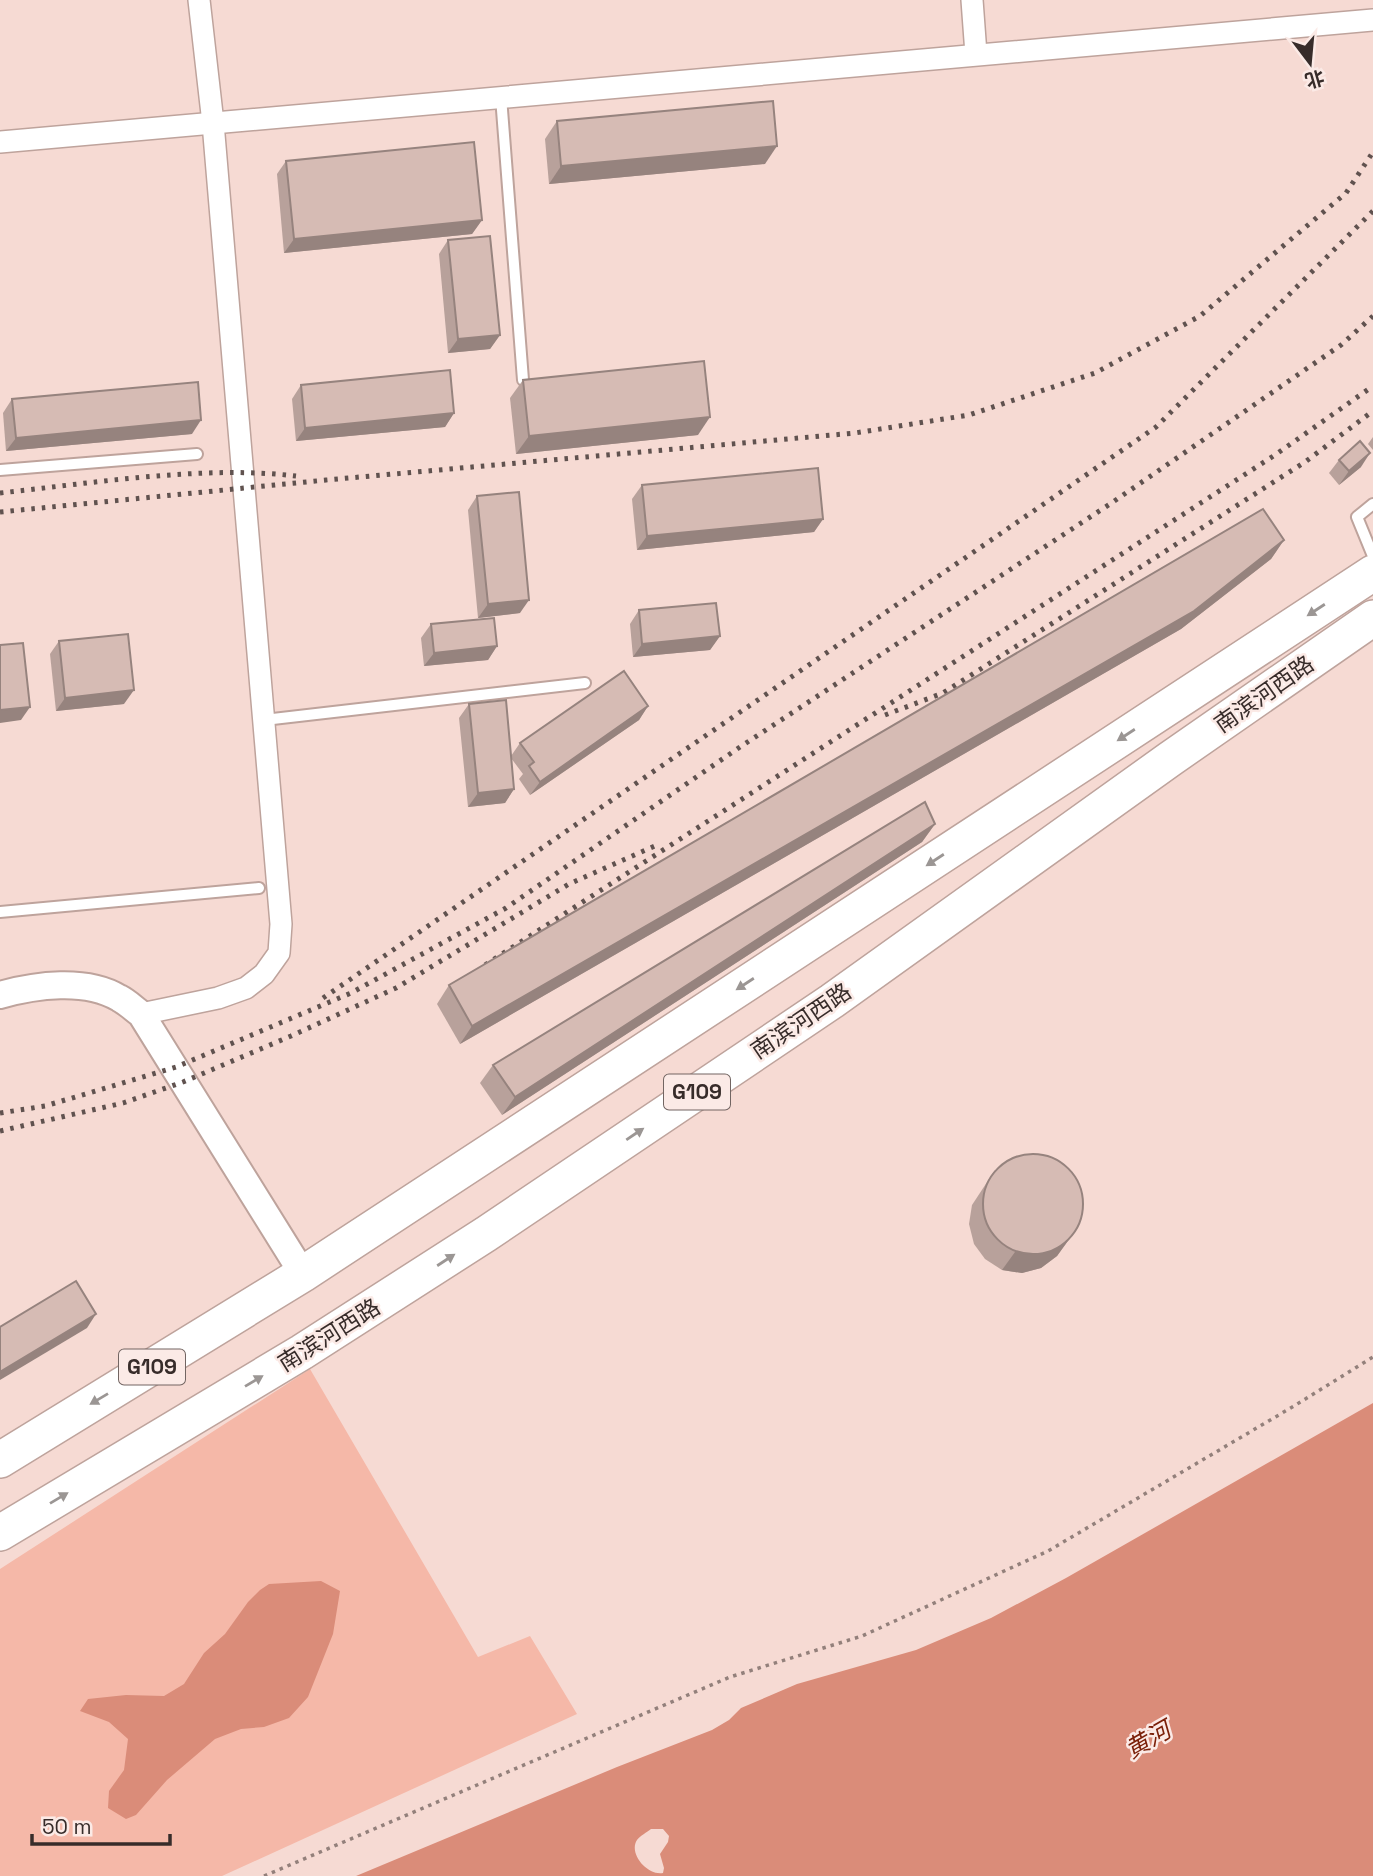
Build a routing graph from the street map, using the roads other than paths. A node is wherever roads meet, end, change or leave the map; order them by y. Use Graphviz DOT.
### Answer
graph roads {
  1 [pos="200,0"];
  2 [pos="972,0"];
  3 [pos="1373,20"];
  4 [pos="976,54"];
  5 [pos="501,97"];
  6 [pos="213,123"];
  7 [pos="0,142"];
  8 [pos="523,380"];
  9 [pos="197,454"];
  10 [pos="0,470"];
  11 [pos="1373,504"];
  12 [pos="1373,556"];
  13 [pos="1373,573"];
  14 [pos="1373,618"];
  15 [pos="585,683"];
  16 [pos="264,720"];
  17 [pos="259,888"];
  18 [pos="0,912"];
  19 [pos="0,995"];
  20 [pos="141,1014"];
  21 [pos="303,1274"];
  22 [pos="0,1460"];
  23 [pos="0,1533"];
  1 -- 6 [label="street"];
  2 -- 4 [label="street"];
  3 -- 4 [label="street"];
  4 -- 5 [label="street"];
  5 -- 6 [label="street"];
  5 -- 8 [label="lane"];
  6 -- 7 [label="street"];
  6 -- 16 [label="street"];
  9 -- 10 [label="lane"];
  11 -- 12 [label="lane"];
  13 -- 21 [label="highway, 南滨河西路 / G109, one-way"];
  23 -- 14 [label="highway, 南滨河西路 / G109, one-way"];
  15 -- 16 [label="lane"];
  16 -- 20 [label="street"];
  17 -- 18 [label="lane"];
  19 -- 20 [label="street"];
  20 -- 21 [label="street"];
  21 -- 22 [label="highway, G109, one-way"];
}
